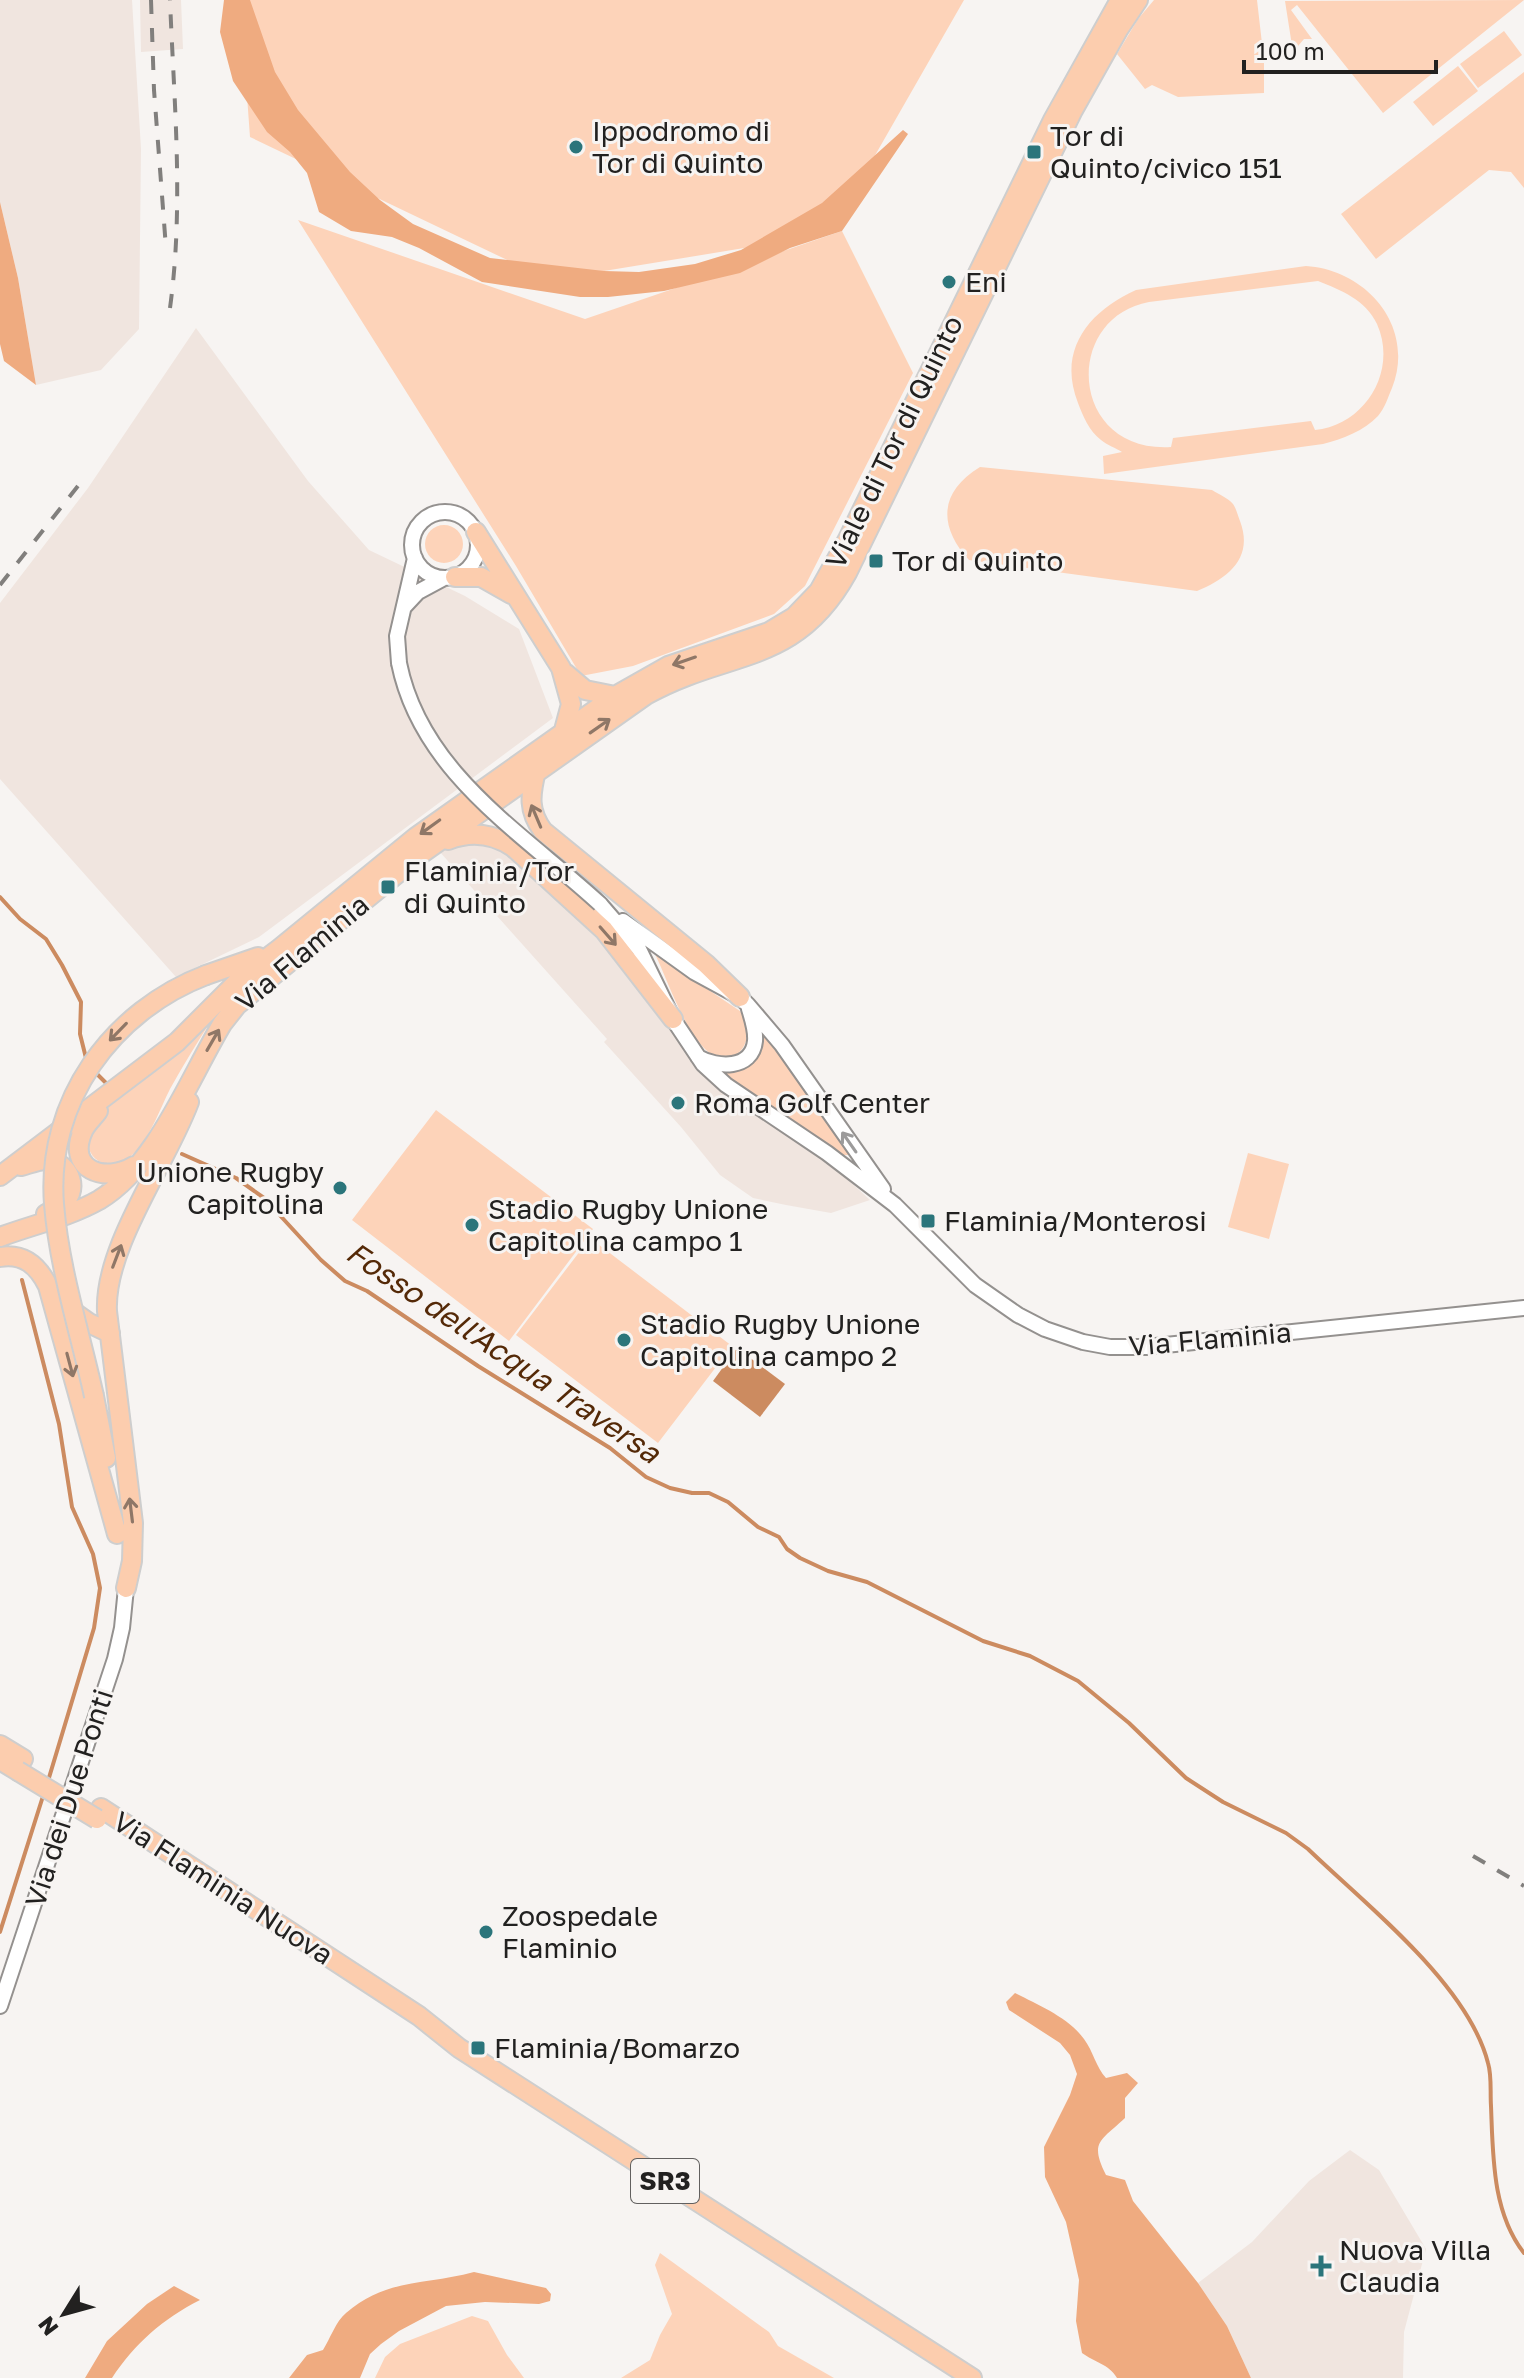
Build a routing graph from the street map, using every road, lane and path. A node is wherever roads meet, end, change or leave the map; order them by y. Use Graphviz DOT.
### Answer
graph roads {
  1 [pos="1120,0"];
  2 [pos="1138,0"];
  3 [pos="476,532"];
  4 [pos="415,558"];
  5 [pos="450,577"];
  6 [pos="519,600"];
  7 [pos="403,607"];
  8 [pos="561,668"];
  9 [pos="615,696"];
  10 [pos="563,734"];
  11 [pos="536,771"];
  12 [pos="430,847"];
  13 [pos="600,904"];
  14 [pos="279,949"];
  15 [pos="744,1001"];
  16 [pos="673,1019"];
  17 [pos="698,1056"];
  18 [pos="193,1075"];
  19 [pos="111,1093"];
  20 [pos="147,1156"];
  21 [pos="5,1173"];
  22 [pos="895,1205"];
  23 [pos="27,1227"];
  24 [pos="0,1237"];
  25 [pos="0,1257"];
  26 [pos="50,1289"];
  27 [pos="1524,1308"];
  28 [pos="110,1333"];
  29 [pos="117,1534"];
  30 [pos="126,1588"];
  31 [pos="0,1745"];
  32 [pos="0,1760"];
  33 [pos="21,1765"];
  34 [pos="0,2006"];
  35 [pos="972,2378"];
  1 -- 9 [label="main road, Viale di Tor di Quinto, one-way"];
  11 -- 2 [label="main road, Viale di Tor di Quinto, one-way"];
  3 -- 4 [label="street"];
  3 -- 5 [label="street"];
  3 -- 6 [label="main road"];
  4 -- 5 [label="street"];
  4 -- 7 [label="street, Via Flaminia"];
  5 -- 6 [label="main road"];
  5 -- 7 [label="street"];
  6 -- 8 [label="main road"];
  7 -- 13 [label="street, Via Flaminia, bridge"];
  8 -- 9 [label="main road"];
  8 -- 10 [label="main road"];
  9 -- 10 [label="main road, Via Flaminia"];
  10 -- 14 [label="main road, Via Flaminia, one-way"];
  11 -- 12 [label="main road, Via Flaminia"];
  15 -- 11 [label="main road, one-way"];
  12 -- 16 [label="main road, one-way"];
  18 -- 12 [label="main road, Via Flaminia, one-way"];
  13 -- 15 [label="street, Via Flaminia"];
  13 -- 16 [label="street, Via Flaminia"];
  14 -- 19 [label="main road, Via Flaminia"];
  14 -- 29 [label="main road, one-way, bridge"];
  15 -- 17 [label="street"];
  22 -- 15 [label="street, Via Flaminia, one-way"];
  16 -- 17 [label="street, Via Flaminia"];
  17 -- 22 [label="street, Via Flaminia"];
  18 -- 20 [label="main road, Via Flaminia"];
  28 -- 18 [label="main road, one-way"];
  19 -- 20 [label="main road"];
  19 -- 21 [label="main road, Via Flaminia"];
  20 -- 23 [label="main road, Via Flaminia"];
  21 -- 23 [label="main road"];
  22 -- 27 [label="street, Via Flaminia"];
  23 -- 24 [label="main road, Via Flaminia"];
  25 -- 26 [label="main road"];
  26 -- 28 [label="main road"];
  26 -- 29 [label="main road, one-way"];
  30 -- 28 [label="main road, one-way"];
  29 -- 30 [label="main road"];
  30 -- 34 [label="street, Via dei Due Ponti"];
  31 -- 33 [label="main road, Via Flaminia Nuova / SR3"];
  32 -- 33 [label="main road, Via Flaminia Nuova / SR3"];
  33 -- 35 [label="main road, Via Flaminia Nuova / SR3, bridge"];
}
